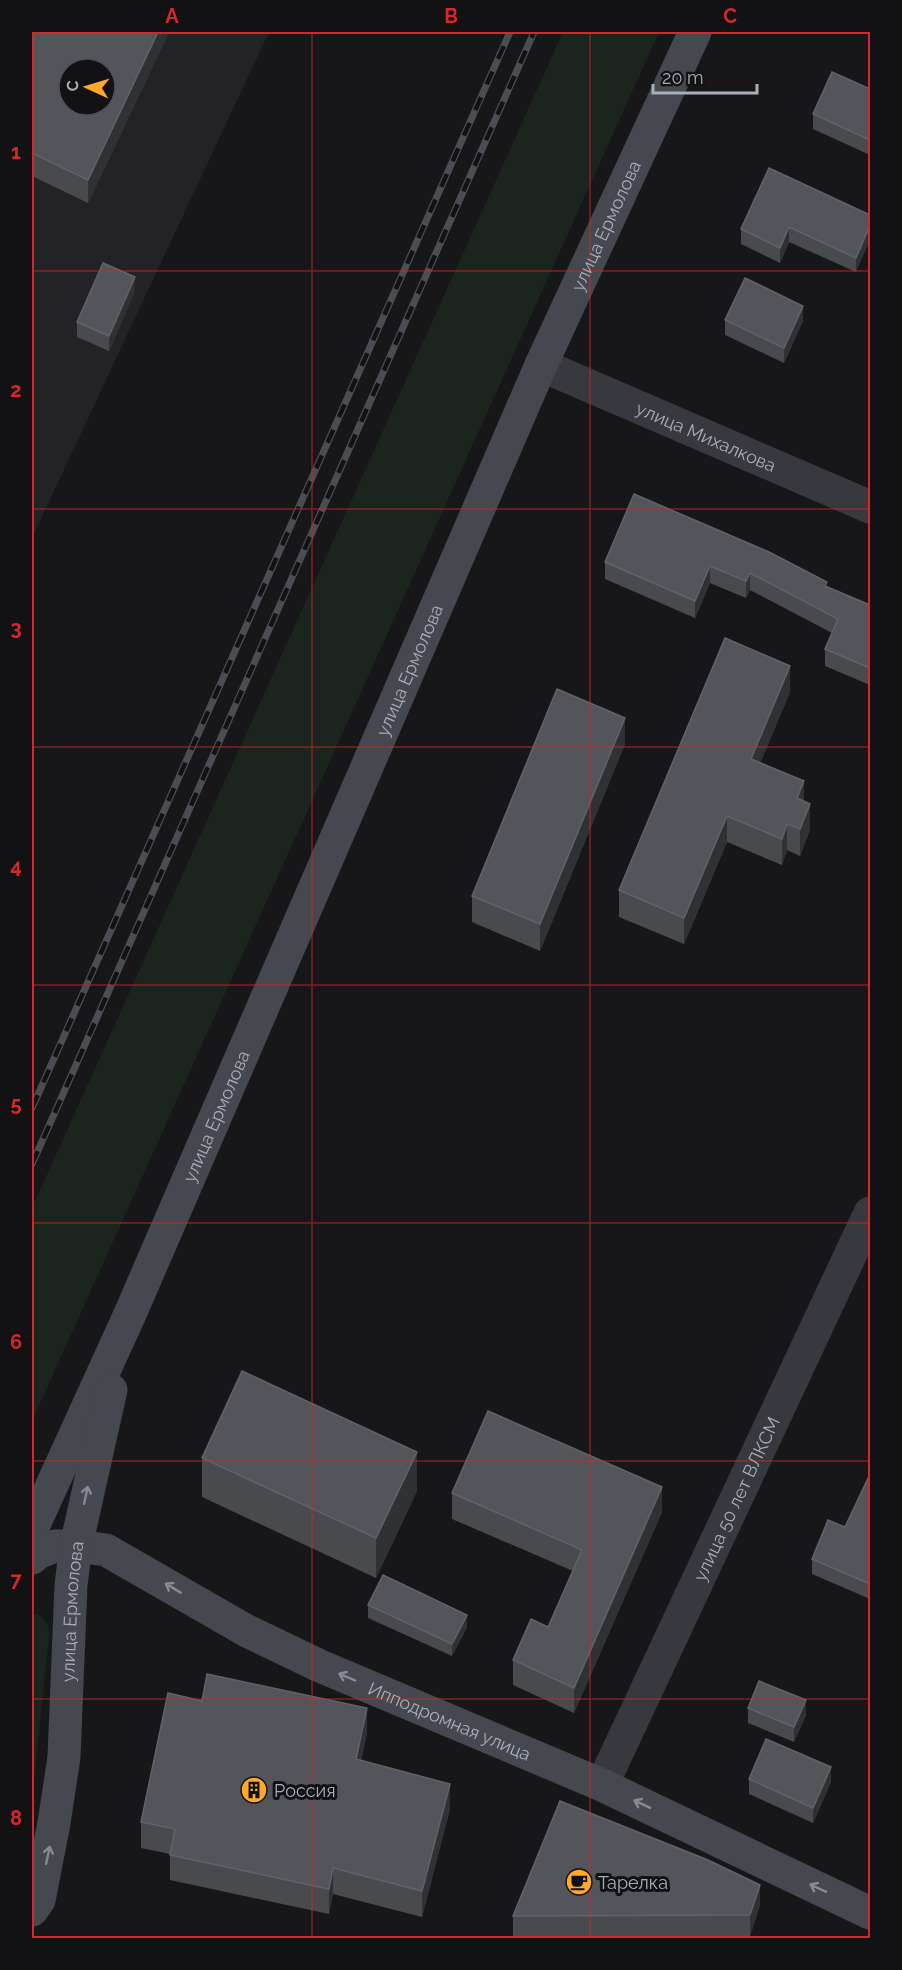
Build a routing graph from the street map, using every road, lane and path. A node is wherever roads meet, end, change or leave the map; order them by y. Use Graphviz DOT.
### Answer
graph roads {
  1 [pos="695,32"];
  2 [pos="541,365"];
  3 [pos="870,507"];
  4 [pos="870,1213"];
  5 [pos="130,1314"];
  6 [pos="32,1529"];
  7 [pos="76,1546"];
  8 [pos="32,1558"];
  9 [pos="602,1785"];
  10 [pos="32,1910"];
  11 [pos="870,1913"];
  1 -- 2 [label="street, улица Ермолова"];
  2 -- 3 [label="street, улица Михалкова"];
  2 -- 5 [label="street, улица Ермолова"];
  4 -- 9 [label="street, улица 50 лет ВЛКСМ"];
  5 -- 6 [label="street, улица Ермолова"];
  7 -- 5 [label="street, улица Ермолова, one-way"];
  7 -- 8 [label="street, Ипподромная улица"];
  9 -- 7 [label="street, Ипподромная улица, one-way"];
  10 -- 7 [label="street, улица Ермолова, one-way"];
  11 -- 9 [label="street, Ипподромная улица, one-way"];
}
